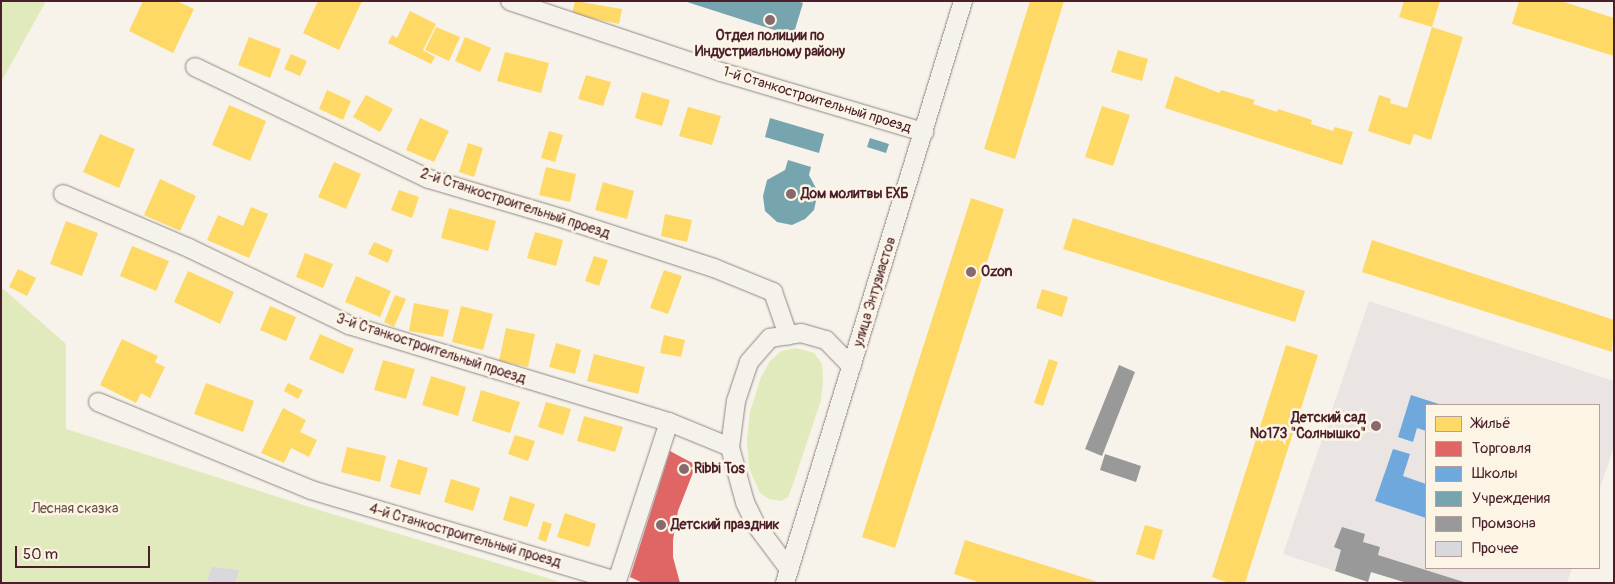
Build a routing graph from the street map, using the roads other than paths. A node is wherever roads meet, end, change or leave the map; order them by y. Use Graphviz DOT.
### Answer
graph roads {
  1 [pos="510,1"];
  2 [pos="964,1"];
  3 [pos="195,68"];
  4 [pos="924,132"];
  5 [pos="62,194"];
  6 [pos="788,335"];
  7 [pos="852,368"];
  8 [pos="98,402"];
  9 [pos="670,422"];
  10 [pos="730,447"];
  11 [pos="787,576"];
  1 -- 4 [label="street, 1-й Станкостроительный проезд"];
  2 -- 4 [label="street, улица Энтузиастов"];
  3 -- 6 [label="street, 2-й Станкостроительный проезд"];
  4 -- 7 [label="street, улица Энтузиастов"];
  5 -- 9 [label="street, 3-й Станкостроительный проезд"];
  6 -- 7 [label="street"];
  6 -- 10 [label="street"];
  7 -- 11 [label="street, улица Энтузиастов"];
  8 -- 9 [label="street, 4-й Станкостроительный проезд"];
  9 -- 10 [label="street"];
  10 -- 11 [label="street"];
}
